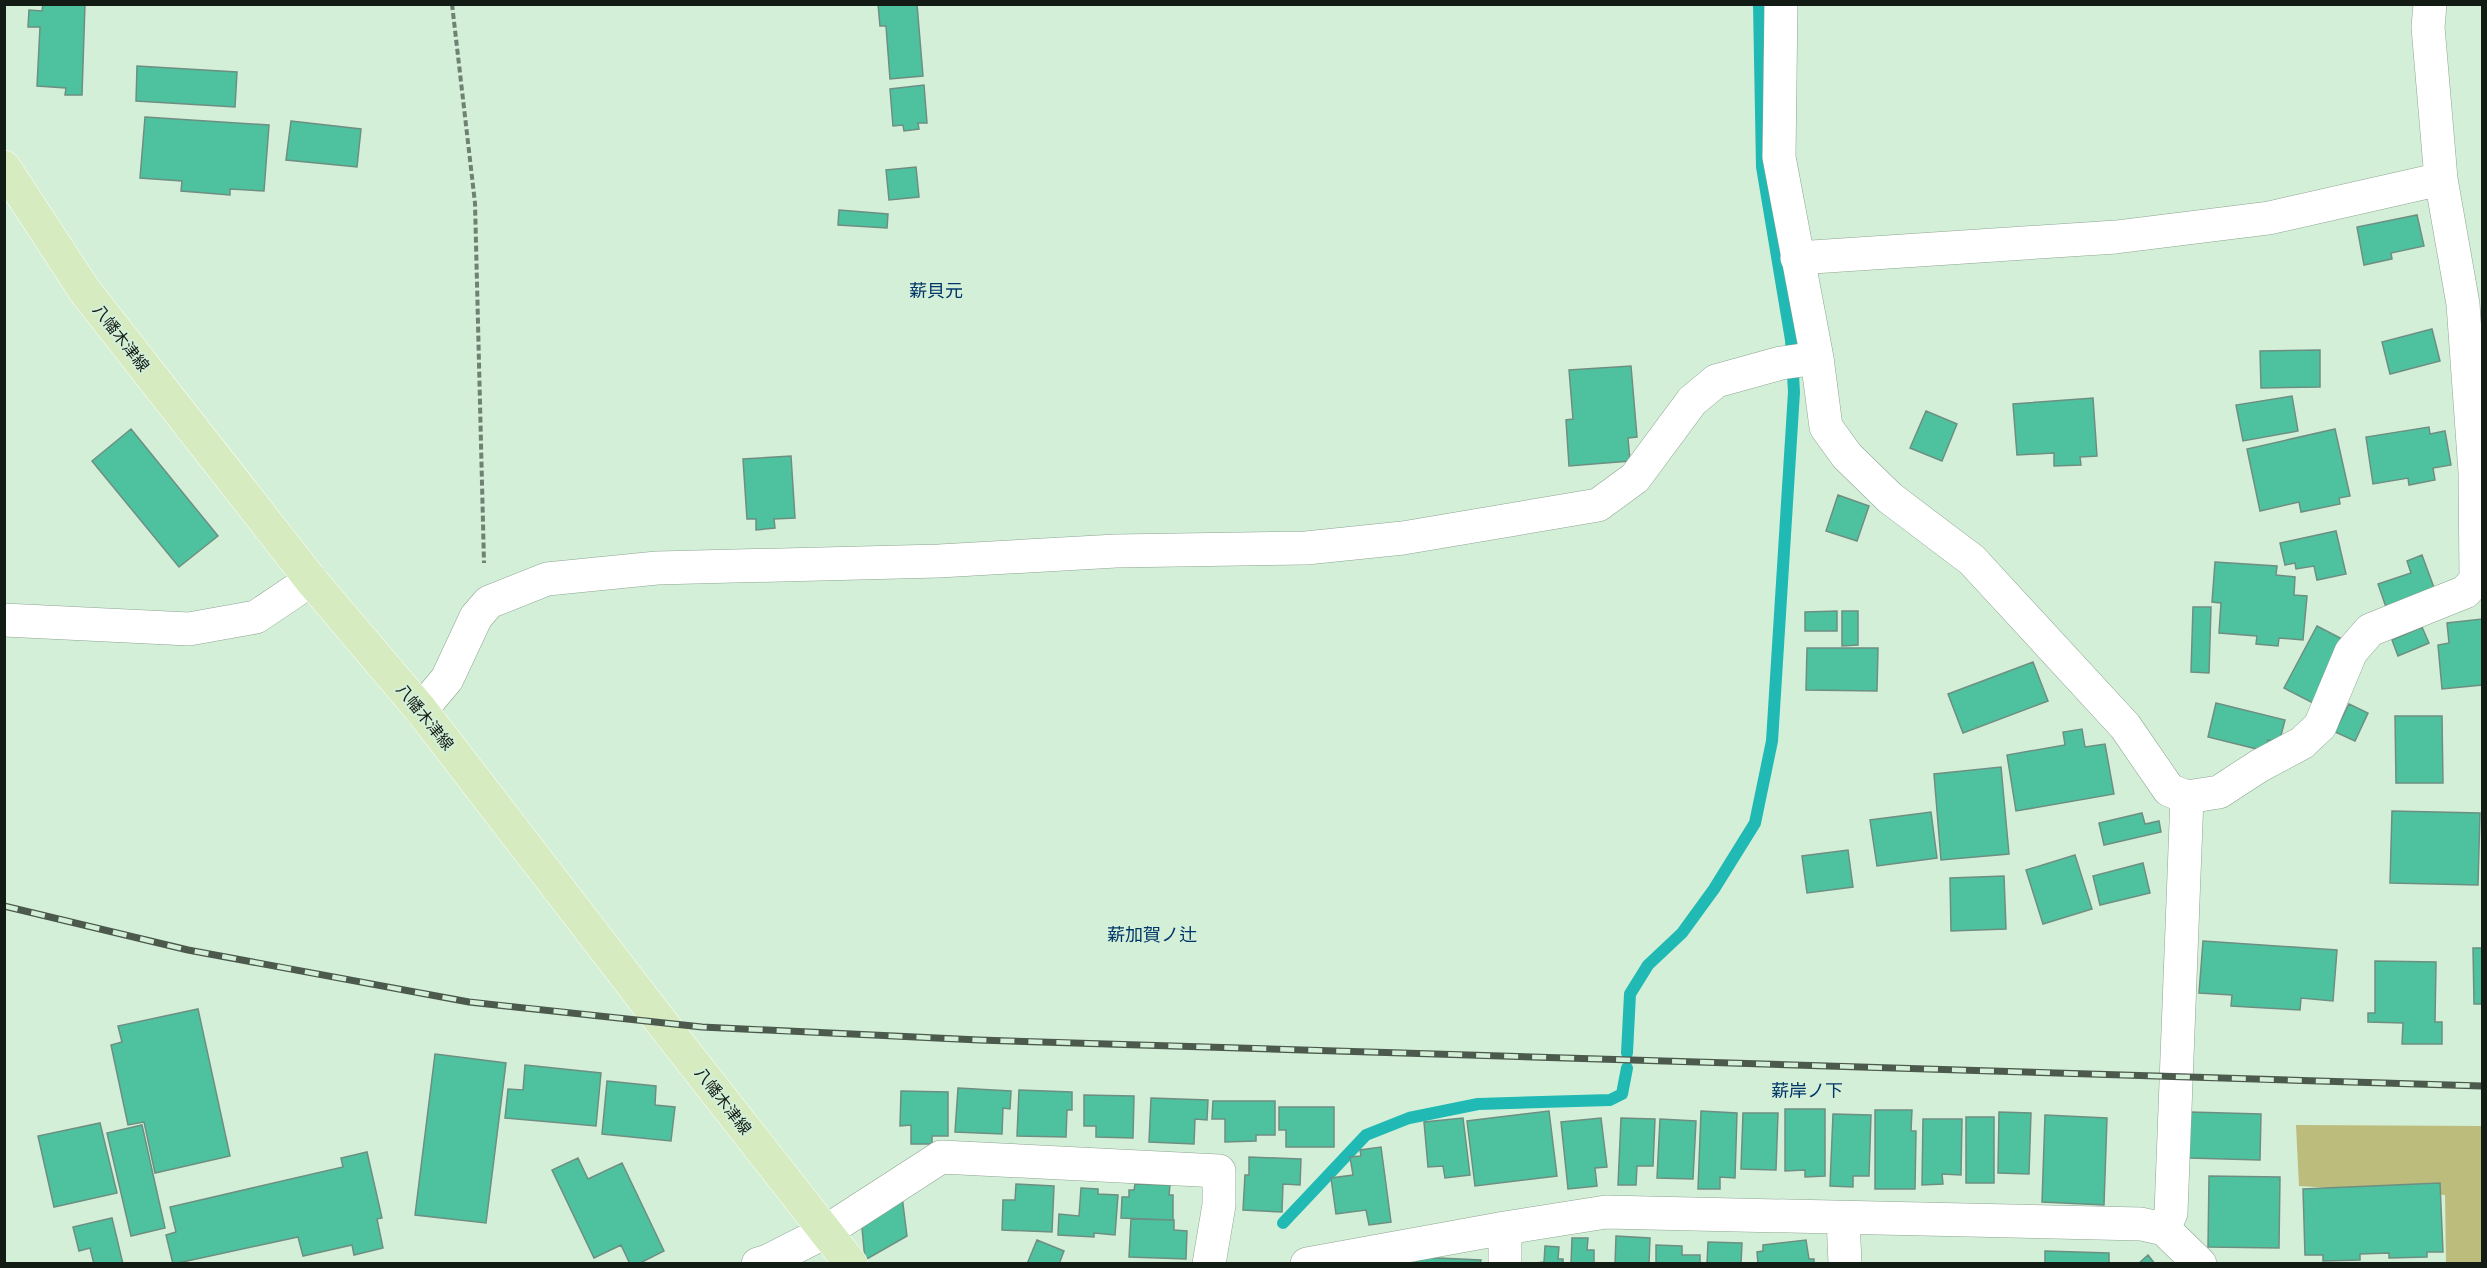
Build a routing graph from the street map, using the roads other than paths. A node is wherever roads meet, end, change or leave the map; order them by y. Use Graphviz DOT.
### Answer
graph roads {
  1 [pos="1781,4"];
  2 [pos="2430,4"];
  3 [pos="4,167"];
  4 [pos="2441,179"];
  5 [pos="1797,258"];
  6 [pos="1802,360"];
  7 [pos="310,580"];
  8 [pos="4,620"];
  9 [pos="422,710"];
  10 [pos="2187,797"];
  11 [pos="1843,1218"];
  12 [pos="1504,1228"];
  13 [pos="2164,1228"];
  14 [pos="825,1232"];
  15 [pos="758,1263"];
  16 [pos="851,1263"];
  17 [pos="1209,1263"];
  18 [pos="1307,1263"];
  19 [pos="1504,1263"];
  20 [pos="1845,1263"];
  21 [pos="2200,1263"];
  1 -- 5 [label="street"];
  2 -- 4 [label="street"];
  3 -- 7 [label="main road, 八幡木津線"];
  4 -- 5 [label="street"];
  4 -- 10 [label="street"];
  5 -- 6 [label="street"];
  6 -- 9 [label="street"];
  6 -- 10 [label="street"];
  7 -- 8 [label="street"];
  7 -- 9 [label="main road, 八幡木津線"];
  9 -- 14 [label="main road, 八幡木津線"];
  10 -- 13 [label="street"];
  11 -- 12 [label="street"];
  11 -- 13 [label="street"];
  11 -- 20 [label="street"];
  12 -- 18 [label="street"];
  12 -- 19 [label="street"];
  13 -- 21 [label="street"];
  14 -- 15 [label="street"];
  14 -- 16 [label="main road, 八幡木津線"];
  14 -- 17 [label="street"];
}
